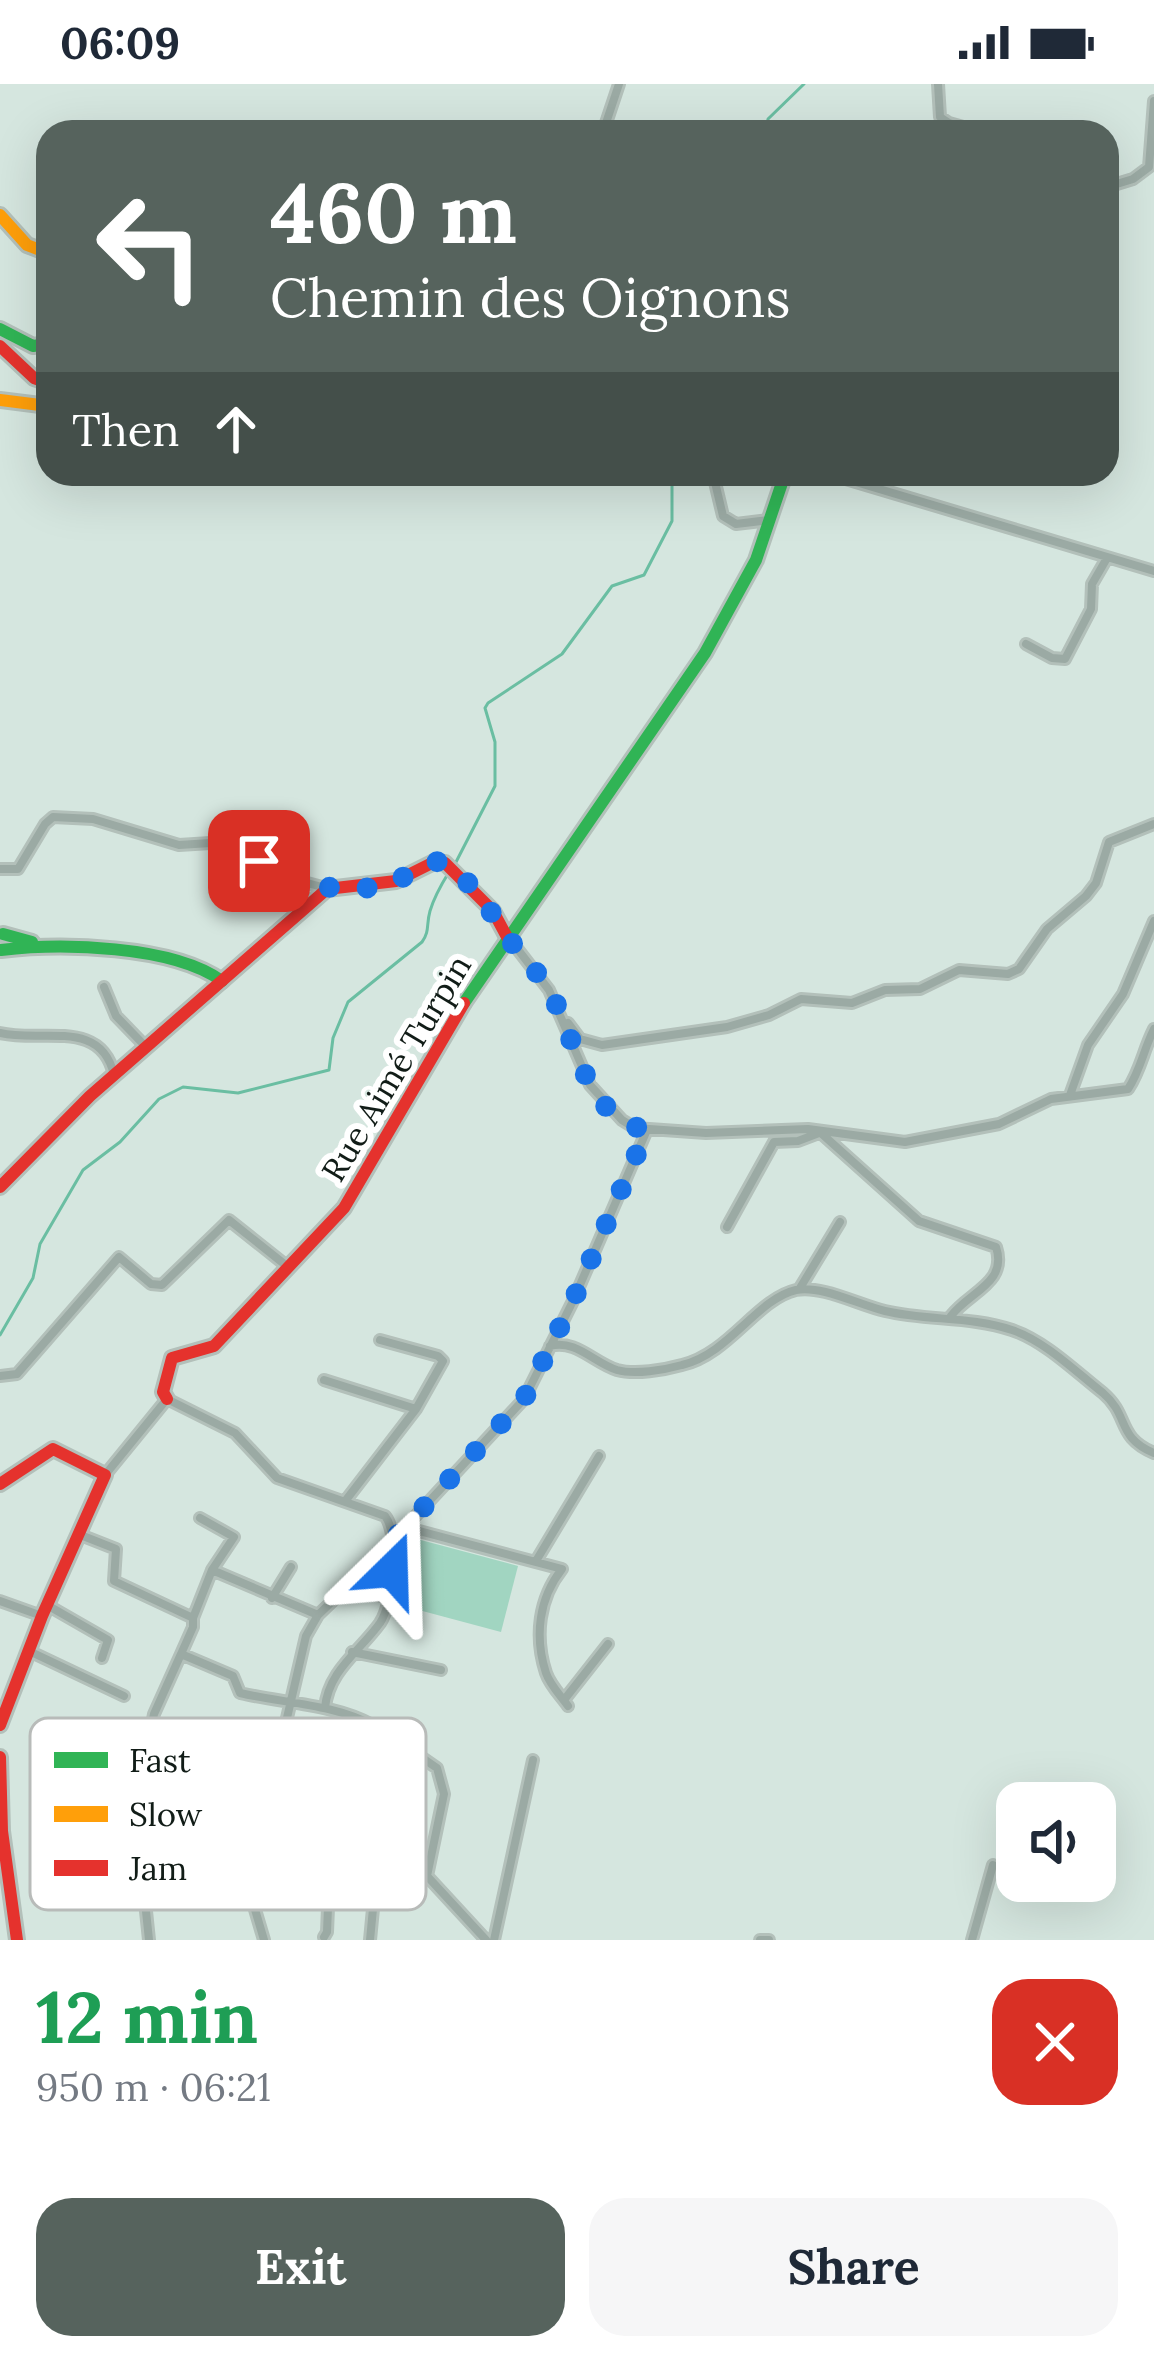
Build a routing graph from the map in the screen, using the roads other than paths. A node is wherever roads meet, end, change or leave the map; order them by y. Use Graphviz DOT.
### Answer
graph roads {
  1 [pos="619,84"];
  2 [pos="938,84"];
  3 [pos="1154,101"];
  4 [pos="607,120"];
  5 [pos="948,120"];
  6 [pos="1119,183"];
  7 [pos="0,215"];
  8 [pos="36,248"];
  9 [pos="0,329"];
  10 [pos="0,346"];
  11 [pos="36,346"];
  12 [pos="36,379"];
  13 [pos="0,400"];
  14 [pos="36,404"];
  15 [pos="716,486"];
  16 [pos="781,486"];
  17 [pos="869,486"];
  18 [pos="770,520"];
  19 [pos="1107,558"];
  20 [pos="1154,571"];
  21 [pos="1026,644"];
  22 [pos="1154,824"];
  23 [pos="0,869"];
  24 [pos="327,889"];
  25 [pos="1154,921"];
  26 [pos="2,931"];
  27 [pos="507,937"];
  28 [pos="56,948"];
  29 [pos="1,951"];
  30 [pos="222,981"];
  31 [pos="104,987"];
  32 [pos="563,1017"];
  33 [pos="1154,1029"];
  34 [pos="0,1033"];
  35 [pos="147,1048"];
  36 [pos="114,1075"];
  37 [pos="1070,1094"];
  38 [pos="647,1130"];
  39 [pos="821,1133"];
  40 [pos="0,1187"];
  41 [pos="840,1222"];
  42 [pos="727,1227"];
  43 [pos="290,1268"];
  44 [pos="799,1289"];
  45 [pos="951,1316"];
  46 [pos="380,1340"];
  47 [pos="550,1346"];
  48 [pos="0,1376"];
  49 [pos="324,1380"];
  50 [pos="167,1399"];
  51 [pos="416,1409"];
  52 [pos="1154,1453"];
  53 [pos="598,1456"];
  54 [pos="105,1474"];
  55 [pos="0,1484"];
  56 [pos="346,1500"];
  57 [pos="200,1519"];
  58 [pos="404,1527"];
  59 [pos="78,1534"];
  60 [pos="395,1539"];
  61 [pos="536,1561"];
  62 [pos="290,1567"];
  63 [pos="212,1570"];
  64 [pos="347,1587"];
  65 [pos="272,1598"];
  66 [pos="389,1598"];
  67 [pos="0,1601"];
  68 [pos="45,1611"];
  69 [pos="318,1615"];
  70 [pos="193,1618"];
  71 [pos="608,1645"];
  72 [pos="29,1651"];
  73 [pos="352,1652"];
  74 [pos="181,1654"];
  75 [pos="102,1658"];
  76 [pos="441,1670"];
  77 [pos="124,1696"];
  78 [pos="290,1705"];
  79 [pos="325,1708"];
  80 [pos="153,1718"];
  81 [pos="287,1718"];
  82 [pos="355,1718"];
  83 [pos="0,1725"];
  84 [pos="532,1760"];
  85 [pos="0,1761"];
  86 [pos="426,1761"];
  87 [pos="993,1865"];
  88 [pos="427,1876"];
  89 [pos="146,1910"];
  90 [pos="255,1910"];
  91 [pos="328,1910"];
  92 [pos="373,1910"];
  93 [pos="324,1937"];
  94 [pos="17,1940"];
  95 [pos="149,1940"];
  96 [pos="264,1940"];
  97 [pos="370,1940"];
  98 [pos="490,1940"];
  99 [pos="972,1940"];
  1 -- 4 [label="street"];
  2 -- 5 [label="street"];
  3 -- 6 [label="street"];
  7 -- 8 [label="street"];
  9 -- 11 [label="street"];
  10 -- 12 [label="street"];
  13 -- 14 [label="street"];
  15 -- 18 [label="street"];
  16 -- 18 [label="street, Rue Aimé Turpin"];
  17 -- 19 [label="street"];
  18 -- 27 [label="street, Rue Aimé Turpin"];
  19 -- 20 [label="street"];
  19 -- 21 [label="street"];
  22 -- 32 [label="street"];
  23 -- 24 [label="street"];
  24 -- 27 [label="street"];
  24 -- 30 [label="street"];
  25 -- 37 [label="street"];
  26 -- 28 [label="street"];
  26 -- 29 [label="street"];
  27 -- 32 [label="street"];
  27 -- 43 [label="street, Rue Aimé Turpin"];
  28 -- 29 [label="street"];
  28 -- 30 [label="street"];
  30 -- 35 [label="street"];
  31 -- 35 [label="street"];
  32 -- 38 [label="street"];
  33 -- 37 [label="street"];
  34 -- 36 [label="street"];
  35 -- 36 [label="street"];
  36 -- 40 [label="street"];
  37 -- 39 [label="street"];
  38 -- 39 [label="street"];
  38 -- 47 [label="street"];
  39 -- 42 [label="street"];
  39 -- 45 [label="street"];
  41 -- 44 [label="street"];
  43 -- 48 [label="street"];
  43 -- 50 [label="street, Rue Aimé Turpin"];
  44 -- 45 [label="street"];
  44 -- 47 [label="street"];
  45 -- 52 [label="street"];
  46 -- 51 [label="street"];
  47 -- 58 [label="street"];
  49 -- 51 [label="street"];
  50 -- 54 [label="street"];
  50 -- 56 [label="street"];
  51 -- 56 [label="street"];
  53 -- 61 [label="street"];
  54 -- 55 [label="street"];
  54 -- 59 [label="street"];
  56 -- 60 [label="street"];
  57 -- 63 [label="street"];
  58 -- 60 [label="street"];
  58 -- 61 [label="street"];
  59 -- 68 [label="street"];
  59 -- 70 [label="street"];
  60 -- 64 [label="street"];
  60 -- 66 [label="street"];
  61 -- 71 [label="street"];
  62 -- 65 [label="street"];
  63 -- 65 [label="street"];
  63 -- 70 [label="street"];
  64 -- 66 [label="street"];
  64 -- 69 [label="street"];
  65 -- 69 [label="street"];
  66 -- 73 [label="street"];
  67 -- 68 [label="street"];
  68 -- 72 [label="street"];
  68 -- 75 [label="street"];
  69 -- 78 [label="street"];
  70 -- 74 [label="street"];
  72 -- 77 [label="street"];
  72 -- 83 [label="street"];
  73 -- 76 [label="street"];
  73 -- 79 [label="street"];
  74 -- 78 [label="street"];
  74 -- 80 [label="street"];
  78 -- 79 [label="street"];
  78 -- 81 [label="street"];
  79 -- 82 [label="street"];
  84 -- 98 [label="street"];
  85 -- 94 [label="street"];
  86 -- 88 [label="street"];
  87 -- 99 [label="street"];
  88 -- 98 [label="street"];
  89 -- 95 [label="street"];
  90 -- 96 [label="street"];
  91 -- 93 [label="street"];
  92 -- 97 [label="street"];
}
